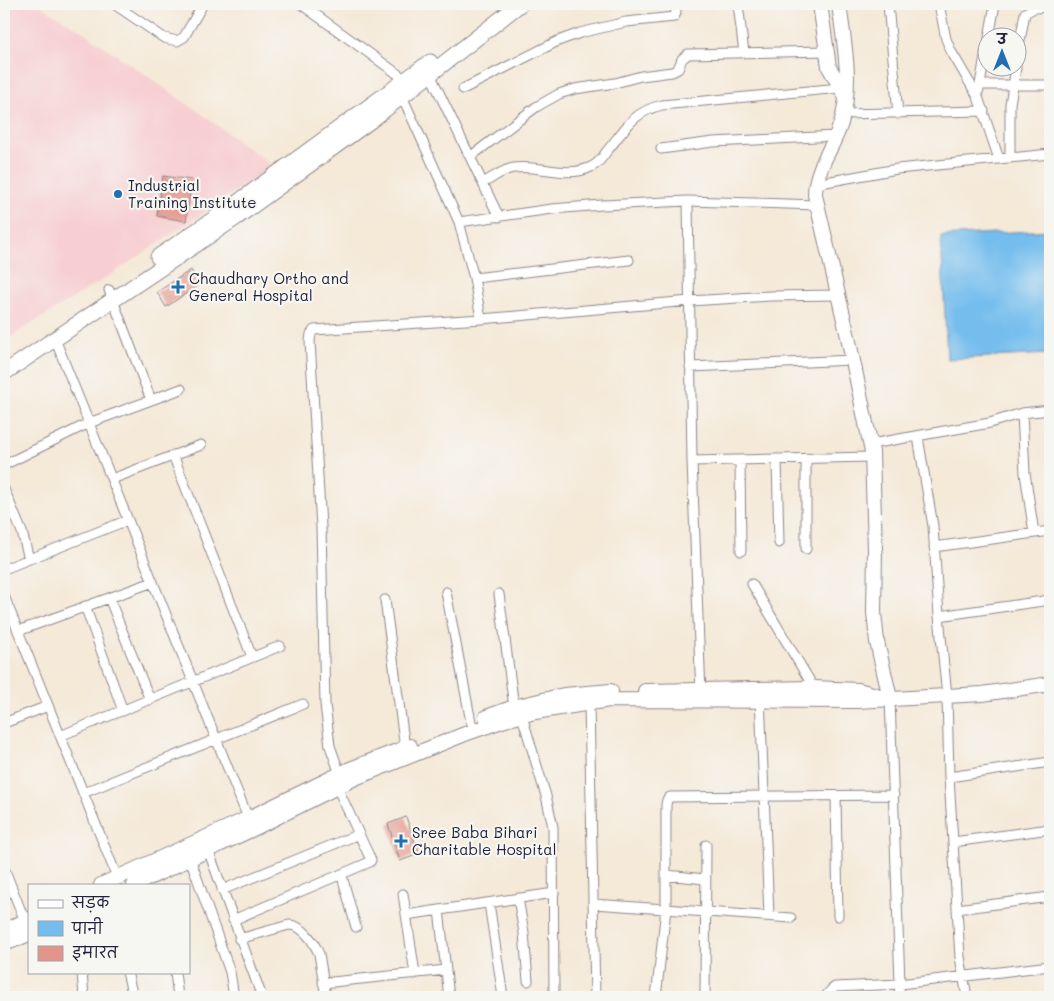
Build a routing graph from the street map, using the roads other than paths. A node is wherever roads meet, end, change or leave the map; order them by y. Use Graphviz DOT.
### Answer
graph roads {
  1 [pos="114,4"];
  2 [pos="203,4"];
  3 [pos="301,4"];
  4 [pos="506,4"];
  5 [pos="520,4"];
  6 [pos="675,4"];
  7 [pos="738,4"];
  8 [pos="820,4"];
  9 [pos="839,4"];
  10 [pos="888,4"];
  11 [pos="939,4"];
  12 [pos="995,4"];
  13 [pos="1050,7"];
  14 [pos="991,28"];
  15 [pos="1022,28"];
  16 [pos="827,52"];
  17 [pos="744,53"];
  18 [pos="430,74"];
  19 [pos="982,78"];
  20 [pos="1014,78"];
  21 [pos="406,80"];
  22 [pos="981,85"];
  23 [pos="1013,85"];
  24 [pos="1050,85"];
  25 [pos="463,89"];
  26 [pos="843,93"];
  27 [pos="402,96"];
  28 [pos="978,97"];
  29 [pos="984,111"];
  30 [pos="843,114"];
  31 [pos="898,114"];
  32 [pos="836,136"];
  33 [pos="661,149"];
  34 [pos="1050,154"];
  35 [pos="470,157"];
  36 [pos="1010,158"];
  37 [pos="999,159"];
  38 [pos="483,183"];
  39 [pos="815,184"];
  40 [pos="688,201"];
  41 [pos="817,206"];
  42 [pos="499,217"];
  43 [pos="459,222"];
  44 [pos="629,260"];
  45 [pos="474,278"];
  46 [pos="111,295"];
  47 [pos="838,295"];
  48 [pos="690,301"];
  49 [pos="481,319"];
  50 [pos="55,339"];
  51 [pos="853,360"];
  52 [pos="4,362"];
  53 [pos="690,367"];
  54 [pos="4,373"];
  55 [pos="181,389"];
  56 [pos="152,400"];
  57 [pos="1050,410"];
  58 [pos="1022,413"];
  59 [pos="89,423"];
  60 [pos="918,437"];
  61 [pos="201,444"];
  62 [pos="872,451"];
  63 [pos="172,455"];
  64 [pos="777,459"];
  65 [pos="806,459"];
  66 [pos="740,460"];
  67 [pos="692,461"];
  68 [pos="4,464"];
  69 [pos="112,479"];
  70 [pos="4,489"];
  71 [pos="128,520"];
  72 [pos="1050,531"];
  73 [pos="1034,533"];
  74 [pos="779,543"];
  75 [pos="934,547"];
  76 [pos="806,549"];
  77 [pos="741,551"];
  78 [pos="29,559"];
  79 [pos="4,569"];
  80 [pos="153,582"];
  81 [pos="752,584"];
  82 [pos="446,592"];
  83 [pos="499,594"];
  84 [pos="4,596"];
  85 [pos="109,598"];
  86 [pos="385,600"];
  87 [pos="1050,600"];
  88 [pos="85,606"];
  89 [pos="939,616"];
  90 [pos="18,631"];
  91 [pos="280,646"];
  92 [pos="252,657"];
  93 [pos="194,682"];
  94 [pos="1050,684"];
  95 [pos="814,694"];
  96 [pos="701,695"];
  97 [pos="760,695"];
  98 [pos="948,696"];
  99 [pos="890,698"];
  100 [pos="150,700"];
  101 [pos="589,703"];
  102 [pos="303,704"];
  103 [pos="48,706"];
  104 [pos="123,711"];
  105 [pos="518,711"];
  106 [pos="472,722"];
  107 [pos="4,723"];
  108 [pos="60,736"];
  109 [pos="217,738"];
  110 [pos="405,748"];
  111 [pos="1050,762"];
  112 [pos="949,777"];
  113 [pos="339,781"];
  114 [pos="83,793"];
  115 [pos="894,795"];
  116 [pos="764,796"];
  117 [pos="836,796"];
  118 [pos="251,824"];
  119 [pos="1050,829"];
  120 [pos="359,834"];
  121 [pos="953,842"];
  122 [pos="206,844"];
  123 [pos="706,845"];
  124 [pos="190,858"];
  125 [pos="4,868"];
  126 [pos="666,875"];
  127 [pos="342,876"];
  128 [pos="117,877"];
  129 [pos="705,879"];
  130 [pos="154,880"];
  131 [pos="103,884"];
  132 [pos="138,884"];
  133 [pos="222,890"];
  134 [pos="554,892"];
  135 [pos="403,894"];
  136 [pos="1050,897"];
  137 [pos="518,898"];
  138 [pos="489,903"];
  139 [pos="594,904"];
  140 [pos="666,909"];
  141 [pos="957,909"];
  142 [pos="439,910"];
  143 [pos="704,912"];
  144 [pos="406,915"];
  145 [pos="769,916"];
  146 [pos="838,916"];
  147 [pos="791,918"];
  148 [pos="233,920"];
  149 [pos="28,926"];
  150 [pos="356,927"];
  151 [pos="4,931"];
  152 [pos="239,939"];
  153 [pos="4,944"];
  154 [pos="1050,966"];
  155 [pos="446,970"];
  156 [pos="82,974"];
  157 [pos="127,974"];
  158 [pos="175,974"];
  159 [pos="415,974"];
  160 [pos="963,977"];
  161 [pos="528,981"];
  162 [pos="323,983"];
  163 [pos="900,984"];
  164 [pos="84,997"];
  165 [pos="133,997"];
  166 [pos="178,997"];
  167 [pos="234,997"];
  168 [pos="262,997"];
  169 [pos="326,997"];
  170 [pos="449,997"];
  171 [pos="503,997"];
  172 [pos="554,997"];
  173 [pos="595,997"];
  174 [pos="656,997"];
  175 [pos="705,997"];
  176 [pos="825,997"];
  177 [pos="899,997"];
  178 [pos="967,997"];
  1 -- 2 [label="street"];
  3 -- 21 [label="street"];
  4 -- 21 [label="main road"];
  5 -- 18 [label="main road"];
  6 -- 25 [label="street"];
  7 -- 17 [label="street"];
  8 -- 16 [label="street"];
  9 -- 26 [label="street"];
  10 -- 31 [label="street"];
  11 -- 28 [label="street"];
  12 -- 14 [label="street"];
  13 -- 15 [label="street"];
  16 -- 17 [label="street"];
  16 -- 26 [label="street"];
  17 -- 35 [label="street"];
  18 -- 27 [label="main road"];
  18 -- 35 [label="street"];
  19 -- 22 [label="street"];
  20 -- 23 [label="street"];
  21 -- 46 [label="main road"];
  22 -- 23 [label="street"];
  22 -- 28 [label="street"];
  23 -- 24 [label="street"];
  23 -- 36 [label="street"];
  26 -- 30 [label="street"];
  26 -- 38 [label="street"];
  27 -- 43 [label="street"];
  27 -- 46 [label="main road"];
  28 -- 29 [label="street"];
  29 -- 31 [label="street"];
  29 -- 37 [label="street"];
  30 -- 31 [label="street"];
  30 -- 32 [label="street"];
  32 -- 33 [label="street"];
  32 -- 39 [label="street"];
  34 -- 36 [label="street"];
  35 -- 38 [label="street"];
  36 -- 37 [label="street"];
  37 -- 39 [label="street"];
  38 -- 42 [label="street"];
  39 -- 41 [label="street"];
  40 -- 41 [label="street"];
  40 -- 42 [label="street"];
  40 -- 48 [label="street"];
  41 -- 47 [label="street"];
  42 -- 43 [label="street"];
  43 -- 45 [label="street"];
  44 -- 45 [label="street"];
  45 -- 49 [label="street"];
  46 -- 50 [label="main road"];
  46 -- 52 [label="main road"];
  46 -- 56 [label="street"];
  47 -- 48 [label="street"];
  47 -- 51 [label="street"];
  48 -- 49 [label="street"];
  48 -- 53 [label="street"];
  49 -- 113 [label="street"];
  50 -- 54 [label="main road"];
  50 -- 59 [label="street"];
  51 -- 53 [label="street"];
  51 -- 62 [label="street"];
  53 -- 67 [label="street"];
  55 -- 56 [label="street"];
  56 -- 59 [label="street"];
  57 -- 58 [label="street"];
  58 -- 60 [label="street"];
  58 -- 73 [label="street"];
  59 -- 68 [label="street"];
  59 -- 69 [label="street"];
  60 -- 62 [label="street"];
  60 -- 75 [label="street"];
  61 -- 63 [label="street"];
  62 -- 65 [label="street"];
  62 -- 99 [label="street"];
  63 -- 69 [label="street"];
  63 -- 92 [label="street"];
  64 -- 65 [label="street"];
  64 -- 66 [label="street"];
  64 -- 74 [label="street"];
  65 -- 76 [label="street"];
  66 -- 67 [label="street"];
  66 -- 77 [label="street"];
  67 -- 96 [label="street"];
  69 -- 71 [label="street"];
  70 -- 78 [label="street"];
  71 -- 78 [label="street"];
  71 -- 80 [label="street"];
  72 -- 73 [label="street"];
  73 -- 75 [label="street"];
  75 -- 89 [label="street"];
  78 -- 79 [label="street"];
  80 -- 85 [label="street"];
  80 -- 93 [label="street"];
  81 -- 95 [label="street"];
  82 -- 106 [label="street"];
  83 -- 105 [label="street"];
  84 -- 90 [label="street"];
  85 -- 88 [label="street"];
  85 -- 100 [label="street"];
  86 -- 110 [label="street"];
  87 -- 89 [label="street"];
  88 -- 90 [label="street"];
  88 -- 104 [label="street"];
  89 -- 98 [label="street"];
  90 -- 103 [label="street"];
  91 -- 92 [label="street"];
  92 -- 93 [label="street"];
  93 -- 100 [label="street"];
  93 -- 109 [label="street"];
  94 -- 98 [label="street"];
  95 -- 97 [label="street"];
  95 -- 99 [label="street"];
  96 -- 97 [label="street"];
  96 -- 101 [label="street"];
  96 -- 105 [label="street"];
  97 -- 116 [label="street"];
  98 -- 99 [label="street"];
  98 -- 112 [label="street"];
  99 -- 115 [label="street"];
  100 -- 104 [label="street"];
  101 -- 105 [label="street"];
  101 -- 139 [label="street"];
  102 -- 109 [label="street"];
  103 -- 107 [label="street"];
  103 -- 108 [label="street"];
  104 -- 108 [label="street"];
  105 -- 106 [label="street"];
  105 -- 113 [label="street"];
  105 -- 134 [label="street"];
  106 -- 110 [label="street"];
  108 -- 114 [label="street"];
  109 -- 114 [label="street"];
  109 -- 118 [label="street"];
  110 -- 113 [label="street"];
  111 -- 112 [label="street"];
  112 -- 121 [label="street"];
  113 -- 118 [label="street"];
  113 -- 120 [label="street"];
  114 -- 128 [label="street"];
  115 -- 117 [label="street"];
  115 -- 163 [label="street"];
  116 -- 117 [label="street"];
  116 -- 126 [label="street"];
  116 -- 145 [label="street"];
  117 -- 146 [label="street"];
  118 -- 122 [label="street"];
  119 -- 121 [label="street"];
  120 -- 127 [label="street"];
  120 -- 133 [label="street"];
  121 -- 141 [label="street"];
  122 -- 124 [label="street"];
  122 -- 128 [label="street"];
  122 -- 133 [label="street"];
  123 -- 129 [label="street"];
  124 -- 130 [label="street"];
  124 -- 167 [label="street"];
  125 -- 149 [label="street"];
  126 -- 129 [label="street"];
  126 -- 140 [label="street"];
  127 -- 148 [label="street"];
  127 -- 150 [label="street"];
  128 -- 131 [label="street"];
  129 -- 143 [label="street"];
  130 -- 132 [label="street"];
  133 -- 148 [label="street"];
  134 -- 137 [label="street"];
  134 -- 172 [label="street"];
  135 -- 144 [label="street"];
  136 -- 141 [label="street"];
  137 -- 138 [label="street"];
  137 -- 161 [label="street"];
  138 -- 142 [label="street"];
  138 -- 171 [label="street"];
  139 -- 140 [label="street"];
  139 -- 173 [label="street"];
  140 -- 143 [label="street"];
  140 -- 174 [label="street"];
  141 -- 160 [label="street"];
  142 -- 144 [label="street"];
  142 -- 155 [label="street"];
  143 -- 145 [label="street"];
  143 -- 175 [label="street"];
  144 -- 159 [label="street"];
  145 -- 147 [label="street"];
  148 -- 152 [label="street"];
  149 -- 151 [label="street"];
  149 -- 153 [label="street"];
  152 -- 162 [label="street"];
  152 -- 168 [label="street"];
  154 -- 160 [label="street"];
  155 -- 159 [label="street"];
  155 -- 170 [label="street"];
  156 -- 164 [label="street"];
  157 -- 165 [label="street"];
  158 -- 166 [label="street"];
  159 -- 162 [label="street"];
  160 -- 163 [label="street"];
  160 -- 178 [label="street"];
  162 -- 169 [label="street"];
  163 -- 176 [label="street"];
  163 -- 177 [label="street"];
}
